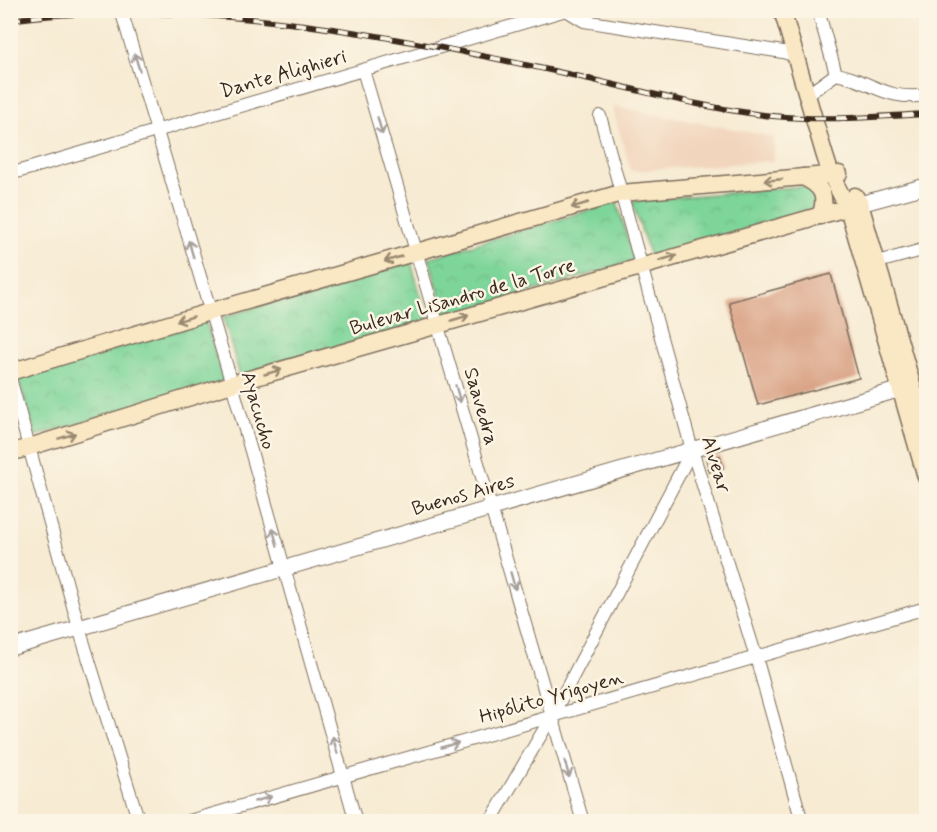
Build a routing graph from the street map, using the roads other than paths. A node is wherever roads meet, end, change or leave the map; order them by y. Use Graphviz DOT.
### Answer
graph roads {
  1 [pos="122,10"];
  2 [pos="782,10"];
  3 [pos="818,10"];
  4 [pos="566,11"];
  5 [pos="796,56"];
  6 [pos="363,70"];
  7 [pos="836,74"];
  8 [pos="807,95"];
  9 [pos="927,95"];
  10 [pos="600,116"];
  11 [pos="157,130"];
  12 [pos="10,174"];
  13 [pos="835,175"];
  14 [pos="803,177"];
  15 [pos="927,186"];
  16 [pos="621,193"];
  17 [pos="854,206"];
  18 [pos="820,216"];
  19 [pos="927,249"];
  20 [pos="417,253"];
  21 [pos="878,262"];
  22 [pos="642,266"];
  23 [pos="209,312"];
  24 [pos="438,325"];
  25 [pos="10,372"];
  26 [pos="10,378"];
  27 [pos="232,384"];
  28 [pos="913,385"];
  29 [pos="927,433"];
  30 [pos="31,447"];
  31 [pos="692,450"];
  32 [pos="10,453"];
  33 [pos="927,477"];
  34 [pos="491,508"];
  35 [pos="284,568"];
  36 [pos="927,608"];
  37 [pos="80,628"];
  38 [pos="10,648"];
  39 [pos="756,657"];
  40 [pos="552,716"];
  41 [pos="344,776"];
  42 [pos="139,822"];
  43 [pos="186,822"];
  44 [pos="356,822"];
  45 [pos="490,822"];
  46 [pos="583,822"];
  47 [pos="802,822"];
  11 -- 1 [label="street, Ayacucho, one-way"];
  2 -- 5 [label="main road"];
  3 -- 7 [label="street"];
  4 -- 5 [label="street"];
  4 -- 6 [label="street, Dante Alighieri"];
  5 -- 8 [label="main road"];
  6 -- 11 [label="street, Dante Alighieri"];
  6 -- 20 [label="street, Saavedra, one-way"];
  7 -- 8 [label="street"];
  7 -- 9 [label="street"];
  8 -- 13 [label="main road"];
  10 -- 16 [label="street, Alvear"];
  11 -- 12 [label="street, Dante Alighieri"];
  23 -- 11 [label="street, Ayacucho, one-way"];
  13 -- 14 [label="main road"];
  13 -- 17 [label="main road"];
  14 -- 16 [label="main road, one-way"];
  14 -- 18 [label="main road"];
  15 -- 17 [label="street, Bulevar Lisandro de la Torre"];
  16 -- 20 [label="main road, one-way"];
  16 -- 22 [label="street, Alvear"];
  17 -- 18 [label="main road, Bulevar Lisandro de la Torre"];
  17 -- 21 [label="main road"];
  17 -- 28 [label="main road"];
  22 -- 18 [label="main road, Bulevar Lisandro de la Torre, one-way"];
  19 -- 21 [label="street"];
  20 -- 23 [label="main road, one-way"];
  20 -- 24 [label="street, Saavedra"];
  21 -- 28 [label="main road"];
  24 -- 22 [label="main road, Bulevar Lisandro de la Torre, one-way"];
  22 -- 31 [label="street, Alvear"];
  23 -- 25 [label="main road, one-way"];
  23 -- 27 [label="street, Ayacucho"];
  27 -- 24 [label="main road, Bulevar Lisandro de la Torre, one-way"];
  24 -- 34 [label="street, Saavedra, one-way"];
  26 -- 30 [label="street"];
  30 -- 27 [label="main road, Bulevar Lisandro de la Torre, one-way"];
  35 -- 27 [label="street, Ayacucho, one-way"];
  28 -- 29 [label="main road"];
  28 -- 31 [label="street, Buenos Aires"];
  28 -- 33 [label="main road"];
  30 -- 32 [label="main road, Bulevar Lisandro de la Torre"];
  30 -- 37 [label="street"];
  31 -- 34 [label="street, Buenos Aires"];
  31 -- 39 [label="street, Alvear"];
  31 -- 40 [label="street"];
  34 -- 35 [label="street, Buenos Aires"];
  34 -- 40 [label="street, Saavedra, one-way"];
  35 -- 37 [label="street, Buenos Aires"];
  41 -- 35 [label="street, Ayacucho, one-way"];
  36 -- 39 [label="street, Hipólito Yrigoyen"];
  37 -- 38 [label="street, Buenos Aires"];
  37 -- 42 [label="street"];
  39 -- 40 [label="street, Hipólito Yrigoyen"];
  39 -- 47 [label="street, Alvear"];
  41 -- 40 [label="street, Hipólito Yrigoyen, one-way"];
  40 -- 45 [label="street"];
  40 -- 46 [label="street, Saavedra, one-way"];
  43 -- 41 [label="street, Hipólito Yrigoyen, one-way"];
  41 -- 44 [label="street, Ayacucho"];
}
